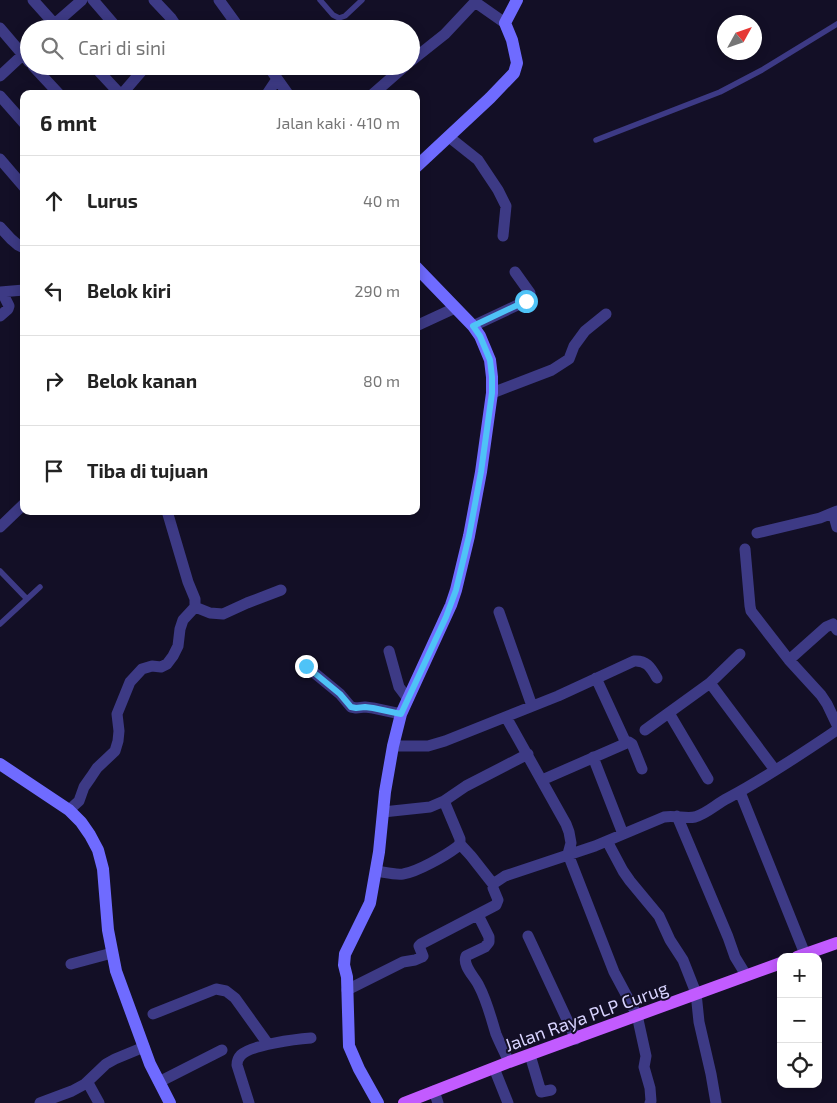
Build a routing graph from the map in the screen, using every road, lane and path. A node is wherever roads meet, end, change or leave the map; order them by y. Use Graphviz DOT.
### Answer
graph roads {
  1 [pos="34,0"];
  2 [pos="82,0"];
  3 [pos="94,0"];
  4 [pos="154,0"];
  5 [pos="219,0"];
  6 [pos="320,0"];
  7 [pos="362,0"];
  8 [pos="517,0"];
  9 [pos="49,20"];
  10 [pos="61,20"];
  11 [pos="111,20"];
  12 [pos="172,20"];
  13 [pos="233,20"];
  14 [pos="505,23"];
  15 [pos="837,24"];
  16 [pos="0,28"];
  17 [pos="20,48"];
  18 [pos="420,54"];
  19 [pos="20,60"];
  20 [pos="41,75"];
  21 [pos="103,75"];
  22 [pos="138,75"];
  23 [pos="274,75"];
  24 [pos="395,75"];
  25 [pos="0,76"];
  26 [pos="277,79"];
  27 [pos="55,90"];
  28 [pos="117,90"];
  29 [pos="125,90"];
  30 [pos="270,90"];
  31 [pos="285,90"];
  32 [pos="378,90"];
  33 [pos="0,96"];
  34 [pos="9,106"];
  35 [pos="0,114"];
  36 [pos="20,118"];
  37 [pos="449,137"];
  38 [pos="596,140"];
  39 [pos="0,159"];
  40 [pos="420,163"];
  41 [pos="20,182"];
  42 [pos="0,227"];
  43 [pos="503,236"];
  44 [pos="20,246"];
  45 [pos="420,271"];
  46 [pos="515,272"];
  47 [pos="20,290"];
  48 [pos="1,292"];
  49 [pos="454,308"];
  50 [pos="606,314"];
  51 [pos="0,316"];
  52 [pos="420,324"];
  53 [pos="473,326"];
  54 [pos="492,393"];
  55 [pos="20,508"];
  56 [pos="835,512"];
  57 [pos="169,515"];
  58 [pos="0,527"];
  59 [pos="837,527"];
  60 [pos="757,533"];
  61 [pos="745,549"];
  62 [pos="0,571"];
  63 [pos="40,587"];
  64 [pos="281,590"];
  65 [pos="27,599"];
  66 [pos="195,607"];
  67 [pos="499,612"];
  68 [pos="0,624"];
  69 [pos="836,624"];
  70 [pos="389,652"];
  71 [pos="740,654"];
  72 [pos="789,660"];
  73 [pos="306,666"];
  74 [pos="596,678"];
  75 [pos="657,678"];
  76 [pos="710,683"];
  77 [pos="408,699"];
  78 [pos="532,706"];
  79 [pos="668,713"];
  80 [pos="401,714"];
  81 [pos="506,717"];
  82 [pos="837,725"];
  83 [pos="645,730"];
  84 [pos="837,730"];
  85 [pos="626,743"];
  86 [pos="393,746"];
  87 [pos="528,754"];
  88 [pos="593,757"];
  89 [pos="0,764"];
  90 [pos="642,769"];
  91 [pos="775,770"];
  92 [pos="708,779"];
  93 [pos="542,780"];
  94 [pos="740,792"];
  95 [pos="444,801"];
  96 [pos="69,810"];
  97 [pos="383,812"];
  98 [pos="677,816"];
  99 [pos="623,834"];
  100 [pos="606,841"];
  101 [pos="460,844"];
  102 [pos="568,854"];
  103 [pos="376,871"];
  104 [pos="493,884"];
  105 [pos="478,915"];
  106 [pos="528,936"];
  107 [pos="837,943"];
  108 [pos="112,953"];
  109 [pos="800,953"];
  110 [pos="807,953"];
  111 [pos="71,964"];
  112 [pos="777,964"];
  113 [pos="746,975"];
  114 [pos="347,990"];
  115 [pos="696,993"];
  116 [pos="153,1014"];
  117 [pos="637,1015"];
  118 [pos="311,1038"];
  119 [pos="576,1039"];
  120 [pos="268,1044"];
  121 [pos="144,1047"];
  122 [pos="222,1050"];
  123 [pos="530,1055"];
  124 [pos="509,1062"];
  125 [pos="494,1068"];
  126 [pos="159,1082"];
  127 [pos="88,1083"];
  128 [pos="551,1090"];
  129 [pos="436,1097"];
  130 [pos="40,1103"];
  131 [pos="99,1103"];
  132 [pos="170,1103"];
  133 [pos="249,1103"];
  134 [pos="378,1103"];
  135 [pos="404,1103"];
  136 [pos="508,1103"];
  137 [pos="650,1103"];
  138 [pos="716,1103"];
  1 -- 9 [label="street"];
  2 -- 10 [label="street"];
  3 -- 11 [label="street"];
  4 -- 12 [label="street"];
  5 -- 13 [label="street"];
  6 -- 7 [label="lane"];
  8 -- 14 [label="street"];
  14 -- 18 [label="street"];
  14 -- 37 [label="street"];
  15 -- 38 [label="lane"];
  16 -- 17 [label="street"];
  19 -- 25 [label="street"];
  20 -- 27 [label="street"];
  21 -- 28 [label="street"];
  22 -- 29 [label="street"];
  23 -- 26 [label="street"];
  24 -- 32 [label="street"];
  26 -- 30 [label="street"];
  26 -- 31 [label="street"];
  33 -- 34 [label="street"];
  34 -- 35 [label="street"];
  34 -- 36 [label="street"];
  37 -- 40 [label="street"];
  37 -- 43 [label="street"];
  39 -- 41 [label="street"];
  42 -- 44 [label="street"];
  45 -- 49 [label="street"];
  46 -- 53 [label="street"];
  47 -- 48 [label="street"];
  48 -- 51 [label="street"];
  49 -- 52 [label="street"];
  49 -- 53 [label="street"];
  50 -- 54 [label="street"];
  53 -- 54 [label="street"];
  54 -- 77 [label="street"];
  55 -- 58 [label="street"];
  56 -- 59 [label="street"];
  56 -- 60 [label="street"];
  57 -- 66 [label="street"];
  61 -- 72 [label="street"];
  62 -- 65 [label="lane"];
  63 -- 65 [label="lane"];
  64 -- 66 [label="street"];
  65 -- 68 [label="lane"];
  66 -- 96 [label="street"];
  67 -- 78 [label="street"];
  69 -- 72 [label="street"];
  70 -- 77 [label="street"];
  71 -- 76 [label="street"];
  72 -- 82 [label="street"];
  73 -- 80 [label="street"];
  74 -- 75 [label="street"];
  74 -- 78 [label="street"];
  74 -- 85 [label="street"];
  76 -- 79 [label="street"];
  76 -- 91 [label="street"];
  77 -- 80 [label="street"];
  78 -- 81 [label="street"];
  79 -- 83 [label="street"];
  79 -- 92 [label="street"];
  80 -- 86 [label="street"];
  81 -- 86 [label="street"];
  81 -- 87 [label="street"];
  84 -- 91 [label="street"];
  85 -- 88 [label="street"];
  85 -- 90 [label="street"];
  86 -- 97 [label="street"];
  87 -- 93 [label="street"];
  87 -- 95 [label="street"];
  88 -- 93 [label="street"];
  88 -- 99 [label="street"];
  89 -- 96 [label="street"];
  91 -- 94 [label="street"];
  93 -- 102 [label="street"];
  94 -- 98 [label="street"];
  94 -- 109 [label="street"];
  95 -- 97 [label="street"];
  95 -- 101 [label="street"];
  96 -- 108 [label="street"];
  97 -- 103 [label="street"];
  98 -- 99 [label="street"];
  98 -- 113 [label="street"];
  99 -- 100 [label="street"];
  100 -- 102 [label="street"];
  100 -- 115 [label="street"];
  101 -- 103 [label="street"];
  101 -- 104 [label="street"];
  102 -- 104 [label="street"];
  102 -- 117 [label="street"];
  103 -- 114 [label="street"];
  104 -- 105 [label="street"];
  105 -- 114 [label="street"];
  105 -- 124 [label="street"];
  106 -- 119 [label="street"];
  107 -- 110 [label="main road"];
  108 -- 111 [label="street"];
  108 -- 121 [label="street"];
  112 -- 113 [label="main road, Jalan Raya PLP Curug"];
  113 -- 115 [label="main road, Jalan Raya PLP Curug"];
  114 -- 134 [label="street"];
  115 -- 117 [label="main road, Jalan Raya PLP Curug"];
  115 -- 138 [label="street"];
  116 -- 120 [label="street"];
  117 -- 119 [label="main road, Jalan Raya PLP Curug"];
  117 -- 137 [label="street"];
  118 -- 120 [label="street"];
  119 -- 123 [label="main road, Jalan Raya PLP Curug"];
  120 -- 133 [label="street"];
  121 -- 126 [label="street"];
  121 -- 127 [label="street"];
  122 -- 126 [label="street"];
  123 -- 124 [label="main road, Jalan Raya PLP Curug"];
  123 -- 128 [label="street"];
  124 -- 125 [label="main road, Jalan Raya PLP Curug"];
  125 -- 129 [label="main road, Jalan Raya PLP Curug"];
  125 -- 136 [label="street"];
  126 -- 132 [label="street"];
  127 -- 130 [label="street"];
  127 -- 131 [label="street"];
  129 -- 135 [label="main road, Jalan Raya PLP Curug"];
}
